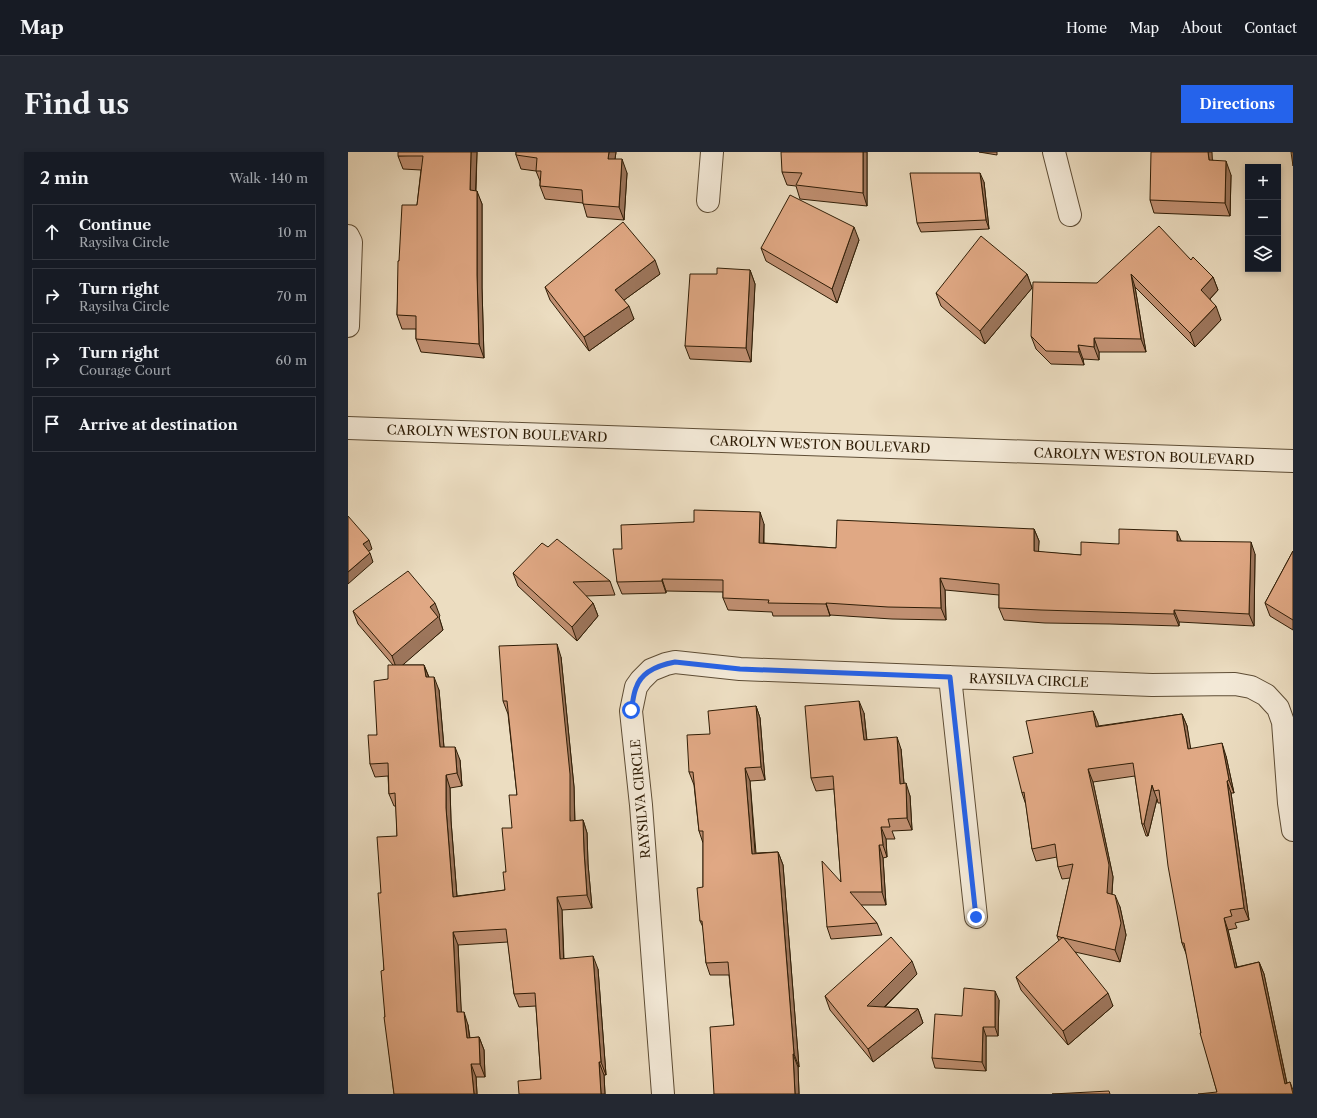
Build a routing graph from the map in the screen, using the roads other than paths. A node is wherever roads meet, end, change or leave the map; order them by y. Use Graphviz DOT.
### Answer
graph roads {
  1 [pos="712,152"];
  2 [pos="1054,152"];
  3 [pos="708,201"];
  4 [pos="1070,215"];
  5 [pos="348,236"];
  6 [pos="348,326"];
  7 [pos="348,428"];
  8 [pos="1293,461"];
  9 [pos="950,677"];
  10 [pos="1293,830"];
  11 [pos="976,917"];
  12 [pos="663,1094"];
  1 -- 3 [label="street"];
  2 -- 4 [label="street"];
  5 -- 6 [label="street"];
  7 -- 8 [label="street, CAROLYN WESTON BOULEVARD"];
  9 -- 10 [label="street, RAYSILVA CIRCLE"];
  9 -- 11 [label="street"];
  9 -- 12 [label="street, RAYSILVA CIRCLE"];
}
